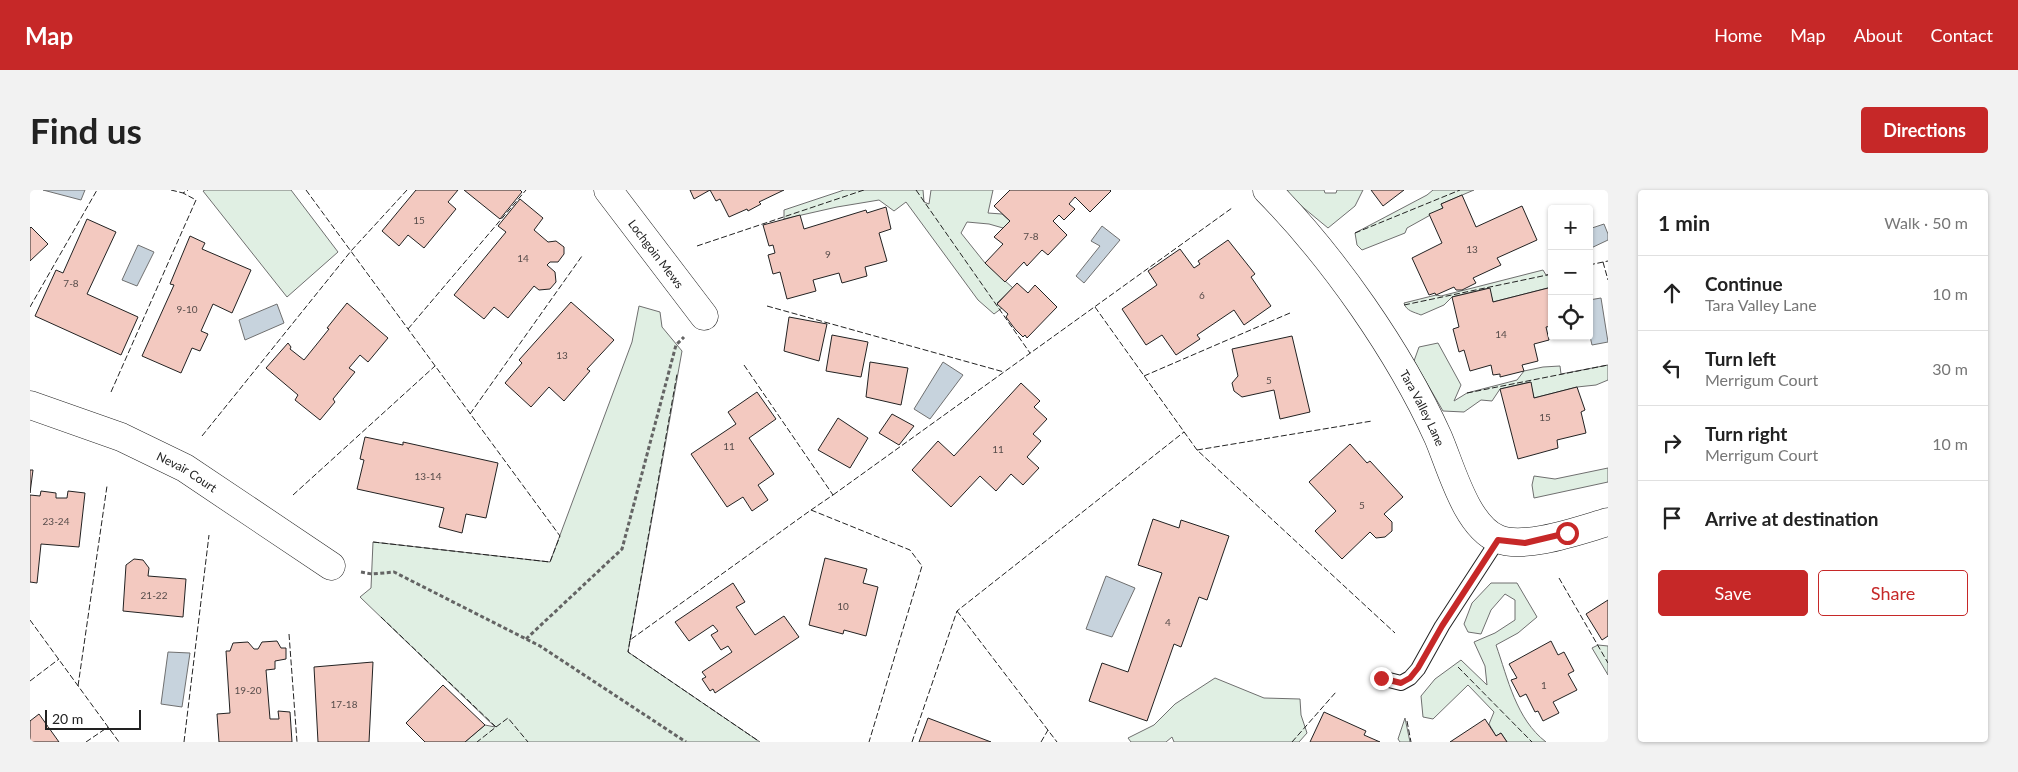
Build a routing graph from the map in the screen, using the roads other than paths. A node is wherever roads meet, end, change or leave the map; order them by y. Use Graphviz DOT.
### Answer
graph roads {
  1 [pos="608,190"];
  2 [pos="1266,190"];
  3 [pos="704,316"];
  4 [pos="30,405"];
  5 [pos="1608,522"];
  6 [pos="1498,540"];
  7 [pos="331,566"];
  8 [pos="1381,678"];
  1 -- 3 [label="street, Lochgoin Mews"];
  2 -- 6 [label="street, Tara Valley Lane"];
  4 -- 7 [label="street, Nevair Court"];
  5 -- 6 [label="street"];
  6 -- 8 [label="lane"];
}
